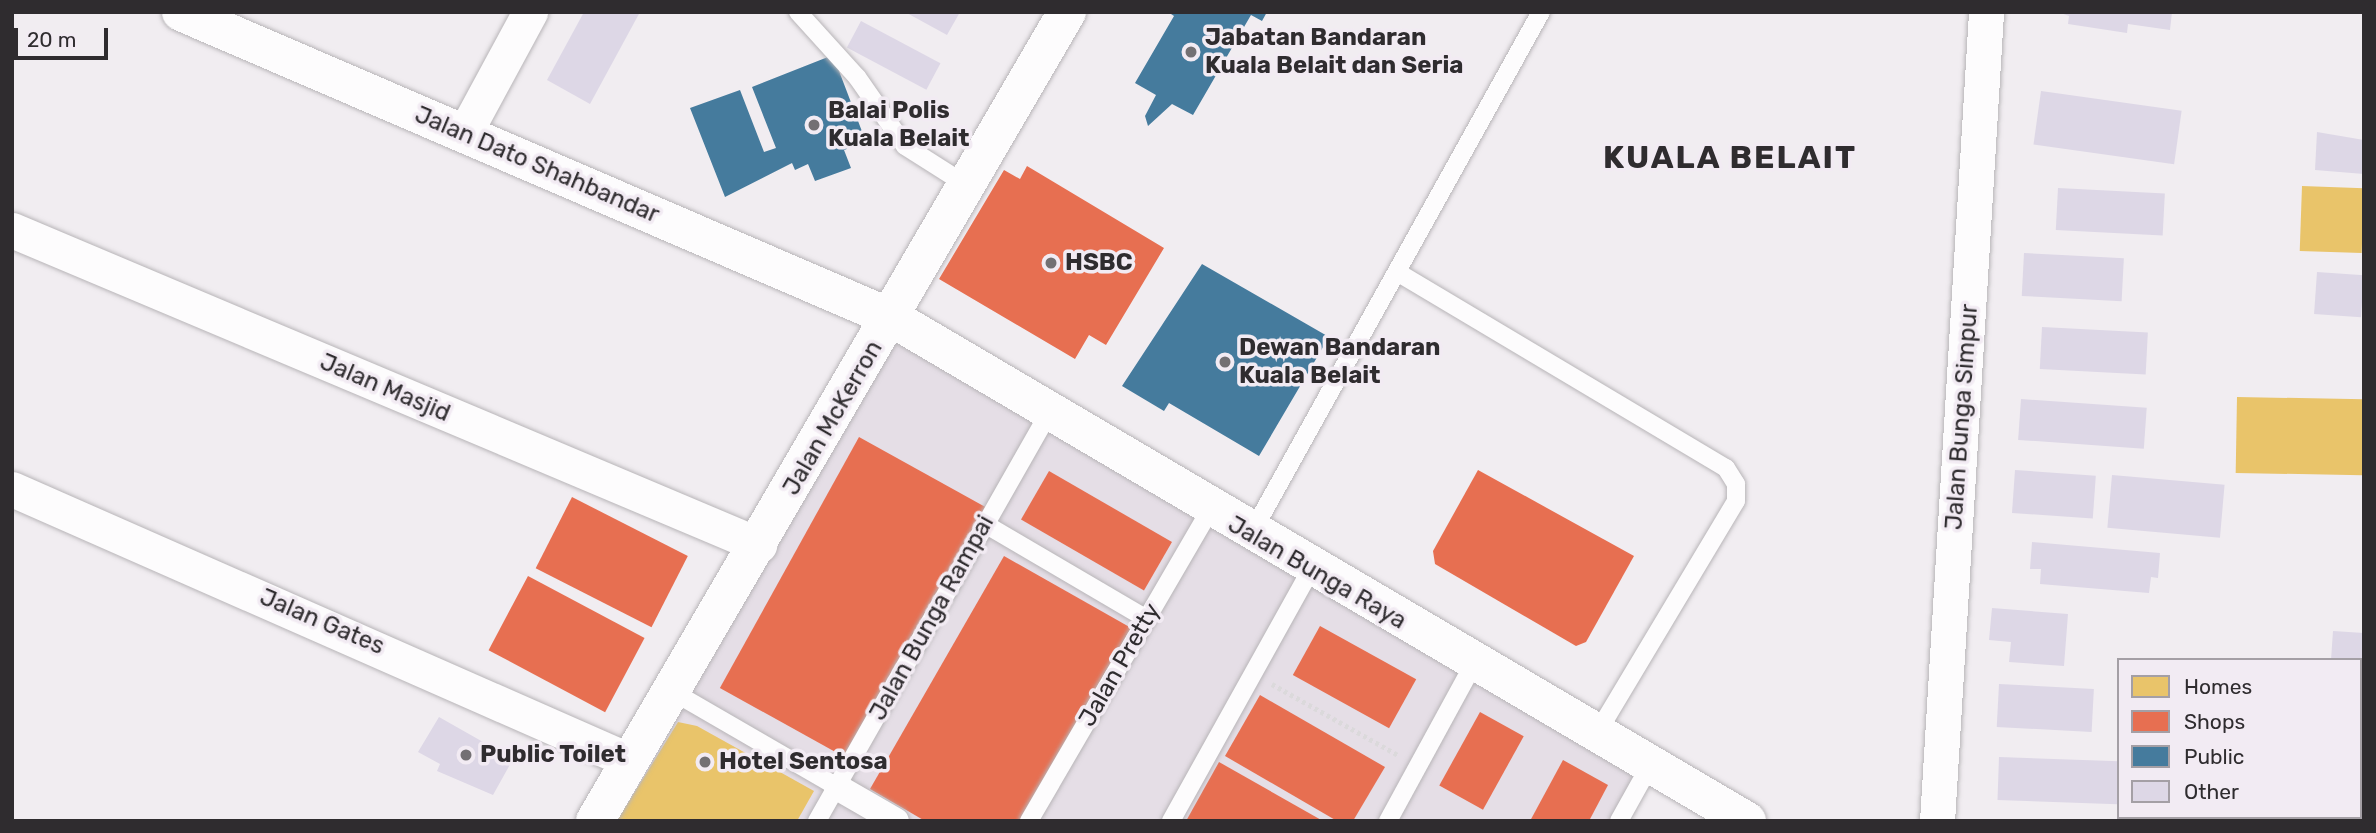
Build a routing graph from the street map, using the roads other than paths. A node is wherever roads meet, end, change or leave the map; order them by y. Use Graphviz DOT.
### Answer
graph roads {
  1 [pos="181,12"];
  2 [pos="530,12"];
  3 [pos="798,12"];
  4 [pos="1067,12"];
  5 [pos="1541,12"];
  6 [pos="1986,12"];
  7 [pos="228,21"];
  8 [pos="464,134"];
  9 [pos="968,186"];
  10 [pos="12,230"];
  11 [pos="1397,272"];
  12 [pos="892,318"];
  13 [pos="1048,415"];
  14 [pos="12,489"];
  15 [pos="1210,510"];
  16 [pos="985,524"];
  17 [pos="1251,534"];
  18 [pos="759,545"];
  19 [pos="1311,569"];
  20 [pos="1147,619"];
  21 [pos="1473,665"];
  22 [pos="670,690"];
  23 [pos="1596,735"];
  24 [pos="628,760"];
  25 [pos="1649,766"];
  26 [pos="837,787"];
  27 [pos="595,821"];
  28 [pos="817,821"];
  29 [pos="896,821"];
  30 [pos="1029,821"];
  31 [pos="1171,821"];
  32 [pos="1388,821"];
  33 [pos="1619,821"];
  34 [pos="1747,821"];
  35 [pos="1937,821"];
  1 -- 7 [label="street, Jalan Dato Shahbandar"];
  2 -- 8 [label="street"];
  3 -- 9 [label="lane"];
  4 -- 9 [label="street, Jalan McKerron"];
  5 -- 11 [label="lane"];
  6 -- 35 [label="street, Jalan Bunga Simpur"];
  7 -- 8 [label="street, Jalan Dato Shahbandar"];
  8 -- 12 [label="street, Jalan Dato Shahbandar"];
  9 -- 12 [label="street, Jalan McKerron"];
  10 -- 18 [label="street, Jalan Masjid"];
  11 -- 17 [label="lane"];
  11 -- 23 [label="lane"];
  12 -- 13 [label="street, Jalan Bunga Raya"];
  12 -- 18 [label="street, Jalan McKerron"];
  13 -- 15 [label="street, Jalan Bunga Raya"];
  13 -- 16 [label="lane, Jalan Bunga Rampai"];
  14 -- 24 [label="street, Jalan Gates"];
  15 -- 17 [label="street, Jalan Bunga Raya"];
  15 -- 20 [label="lane, Jalan Pretty"];
  16 -- 20 [label="lane"];
  16 -- 26 [label="lane, Jalan Bunga Rampai"];
  17 -- 19 [label="street, Jalan Bunga Raya"];
  18 -- 22 [label="street, Jalan McKerron"];
  19 -- 21 [label="street, Jalan Bunga Raya"];
  19 -- 31 [label="lane"];
  20 -- 30 [label="lane, Jalan Pretty"];
  21 -- 23 [label="street, Jalan Bunga Raya"];
  21 -- 32 [label="lane"];
  22 -- 24 [label="street, Jalan McKerron"];
  22 -- 26 [label="lane"];
  23 -- 25 [label="street, Jalan Bunga Raya"];
  24 -- 27 [label="street, Jalan McKerron"];
  25 -- 33 [label="lane"];
  25 -- 34 [label="street, Jalan Bunga Raya"];
  26 -- 28 [label="lane, Jalan Bunga Rampai"];
  26 -- 29 [label="street"];
}
